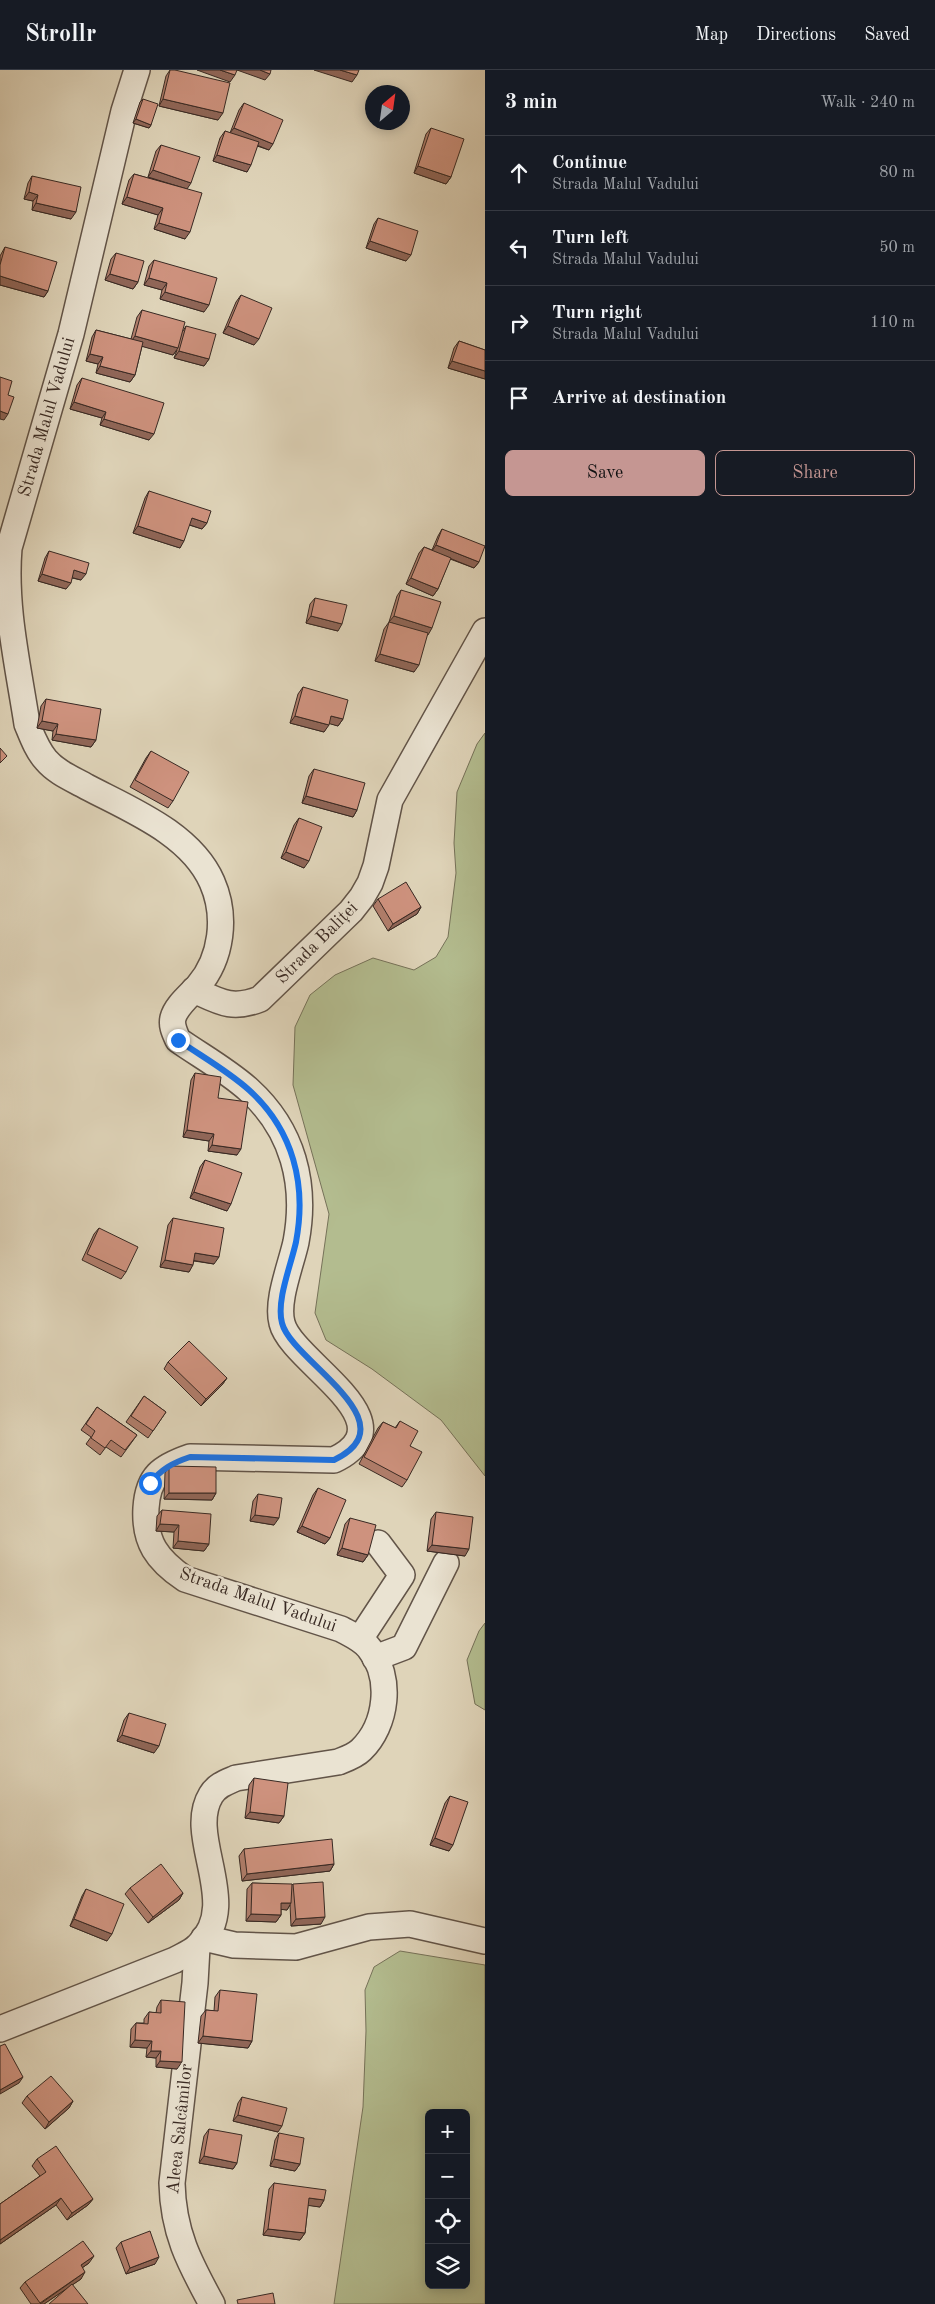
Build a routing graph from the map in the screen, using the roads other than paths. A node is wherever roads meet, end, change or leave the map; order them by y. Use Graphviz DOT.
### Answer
graph roads {
  1 [pos="137,70"];
  2 [pos="485,631"];
  3 [pos="194,990"];
  4 [pos="378,1543"];
  5 [pos="446,1563"];
  6 [pos="368,1649"];
  7 [pos="485,1941"];
  8 [pos="201,1943"];
  9 [pos="0,2029"];
  10 [pos="212,2304"];
  1 -- 3 [label="street, Strada Malul Vadului"];
  2 -- 3 [label="street, Strada Baliței"];
  3 -- 6 [label="street, Strada Malul Vadului"];
  4 -- 6 [label="street"];
  5 -- 6 [label="street"];
  6 -- 8 [label="street"];
  7 -- 8 [label="street"];
  8 -- 9 [label="street"];
  8 -- 10 [label="street, Aleea Salcâmilor"];
}
